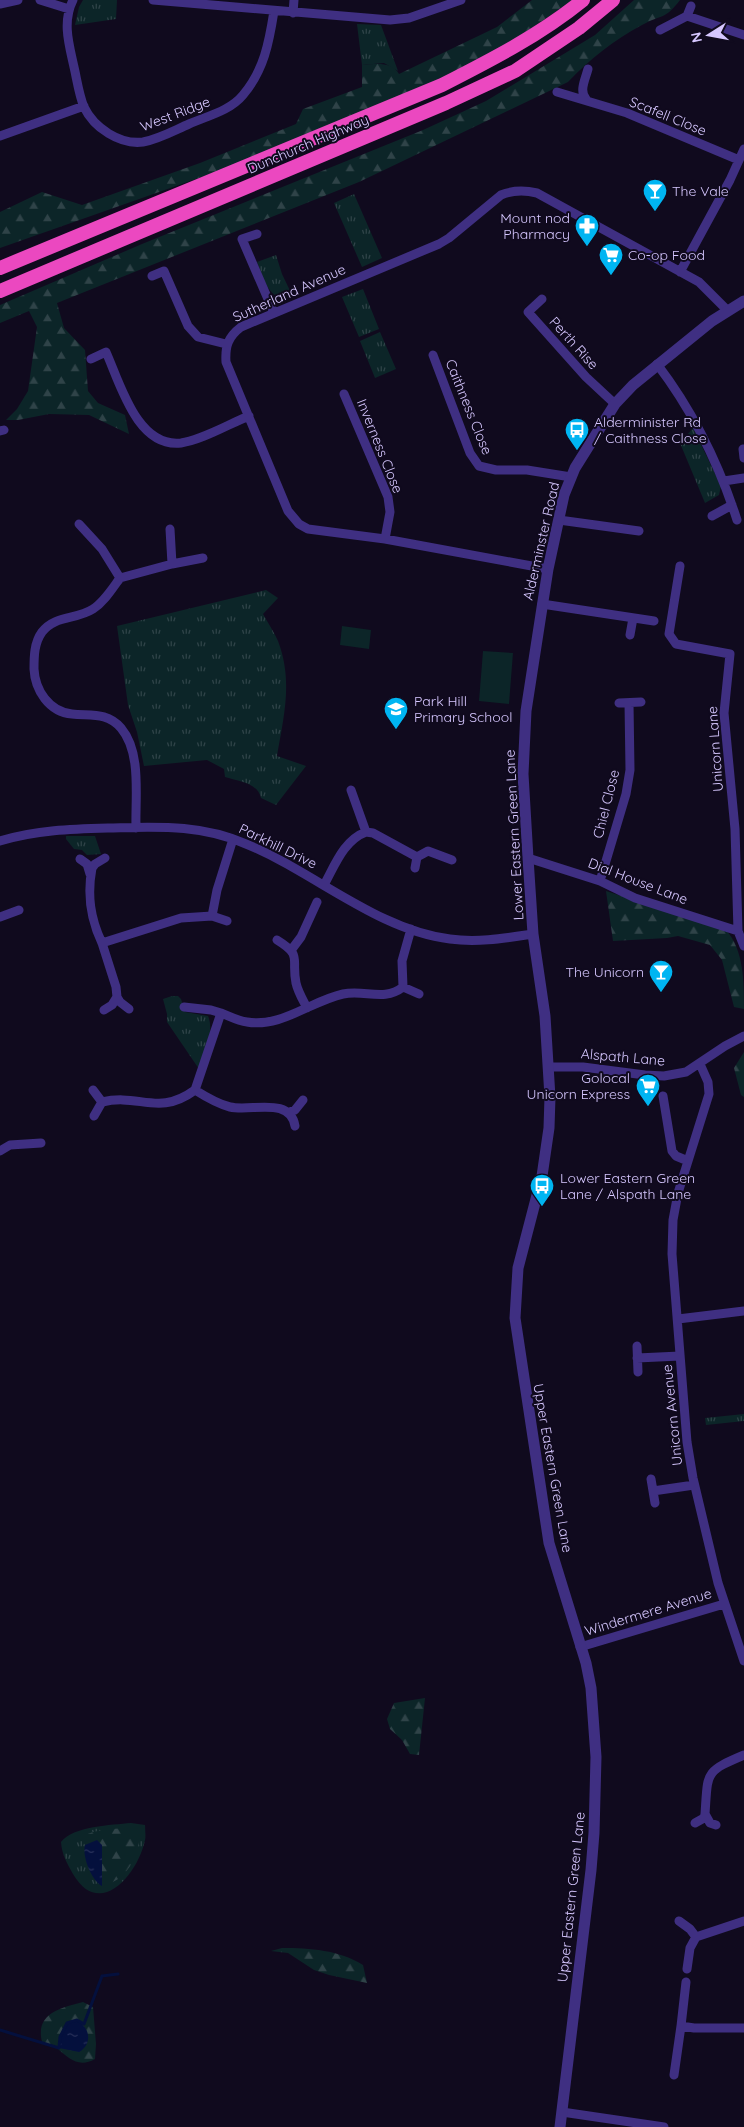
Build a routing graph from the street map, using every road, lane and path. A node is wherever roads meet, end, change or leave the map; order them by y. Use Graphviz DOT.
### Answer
graph roads {
  1 [pos="18,0"];
  2 [pos="40,0"];
  3 [pos="73,0"];
  4 [pos="153,0"];
  5 [pos="294,0"];
  6 [pos="461,0"];
  7 [pos="583,0"];
  8 [pos="613,0"];
  9 [pos="172,1"];
  10 [pos="0,4"];
  11 [pos="691,6"];
  12 [pos="69,9"];
  13 [pos="274,11"];
  14 [pos="293,13"];
  15 [pos="687,16"];
  16 [pos="660,30"];
  17 [pos="744,35"];
  18 [pos="588,70"];
  19 [pos="557,92"];
  20 [pos="586,100"];
  21 [pos="84,106"];
  22 [pos="0,136"];
  23 [pos="744,149"];
  24 [pos="739,160"];
  25 [pos="257,234"];
  26 [pos="72,239"];
  27 [pos="0,258"];
  28 [pos="0,268"];
  29 [pos="680,272"];
  30 [pos="152,276"];
  31 [pos="0,291"];
  32 [pos="542,299"];
  33 [pos="744,301"];
  34 [pos="728,311"];
  35 [pos="274,313"];
  36 [pos="226,344"];
  37 [pos="433,354"];
  38 [pos="91,359"];
  39 [pos="657,364"];
  40 [pos="344,394"];
  41 [pos="614,404"];
  42 [pos="248,416"];
  43 [pos="571,477"];
  44 [pos="744,478"];
  45 [pos="724,481"];
  46 [pos="732,505"];
  47 [pos="712,516"];
  48 [pos="559,520"];
  49 [pos="737,520"];
  50 [pos="79,524"];
  51 [pos="170,529"];
  52 [pos="639,531"];
  53 [pos="385,539"];
  54 [pos="202,558"];
  55 [pos="172,564"];
  56 [pos="680,566"];
  57 [pos="548,569"];
  58 [pos="120,578"];
  59 [pos="542,604"];
  60 [pos="633,618"];
  61 [pos="654,621"];
  62 [pos="630,635"];
  63 [pos="534,652"];
  64 [pos="641,702"];
  65 [pos="618,703"];
  66 [pos="629,703"];
  67 [pos="351,790"];
  68 [pos="136,828"];
  69 [pos="366,832"];
  70 [pos="234,839"];
  71 [pos="0,841"];
  72 [pos="417,857"];
  73 [pos="105,858"];
  74 [pos="528,858"];
  75 [pos="80,859"];
  76 [pos="452,860"];
  77 [pos="415,868"];
  78 [pos="91,875"];
  79 [pos="600,881"];
  80 [pos="324,885"];
  81 [pos="317,902"];
  82 [pos="19,910"];
  83 [pos="212,916"];
  84 [pos="0,917"];
  85 [pos="227,921"];
  86 [pos="411,929"];
  87 [pos="738,931"];
  88 [pos="533,934"];
  89 [pos="277,940"];
  90 [pos="102,943"];
  91 [pos="744,946"];
  92 [pos="292,949"];
  93 [pos="403,988"];
  94 [pos="419,994"];
  95 [pos="117,997"];
  96 [pos="184,1007"];
  97 [pos="307,1008"];
  98 [pos="129,1009"];
  99 [pos="104,1010"];
  100 [pos="221,1014"];
  101 [pos="744,1036"];
  102 [pos="700,1064"];
  103 [pos="549,1067"];
  104 [pos="93,1090"];
  105 [pos="195,1090"];
  106 [pos="662,1096"];
  107 [pos="303,1100"];
  108 [pos="102,1102"];
  109 [pos="290,1112"];
  110 [pos="94,1116"];
  111 [pos="295,1126"];
  112 [pos="41,1142"];
  113 [pos="0,1151"];
  114 [pos="688,1161"];
  115 [pos="744,1311"];
  116 [pos="678,1319"];
  117 [pos="636,1346"];
  118 [pos="680,1356"];
  119 [pos="637,1358"];
  120 [pos="638,1372"];
  121 [pos="651,1479"];
  122 [pos="694,1485"];
  123 [pos="653,1491"];
  124 [pos="655,1503"];
  125 [pos="724,1604"];
  126 [pos="580,1647"];
  127 [pos="744,1661"];
  128 [pos="744,1755"];
  129 [pos="705,1814"];
  130 [pos="695,1823"];
  131 [pos="716,1825"];
  132 [pos="679,1921"];
  133 [pos="744,1921"];
  134 [pos="696,1937"];
  135 [pos="687,1969"];
  136 [pos="686,1982"];
  137 [pos="681,2026"];
  138 [pos="744,2028"];
  139 [pos="674,2075"];
  140 [pos="562,2112"];
  141 [pos="560,2127"];
  142 [pos="664,2127"];
  1 -- 10 [label="street"];
  2 -- 12 [label="street"];
  3 -- 12 [label="street, West Ridge"];
  4 -- 9 [label="street"];
  5 -- 14 [label="street"];
  6 -- 14 [label="street"];
  7 -- 26 [label="highway, Dunchurch Highway"];
  8 -- 31 [label="highway, Dunchurch Highway"];
  9 -- 13 [label="street"];
  11 -- 15 [label="street"];
  12 -- 21 [label="street, West Ridge"];
  13 -- 14 [label="street"];
  13 -- 21 [label="street, West Ridge"];
  15 -- 16 [label="street"];
  15 -- 17 [label="street"];
  18 -- 20 [label="street"];
  19 -- 20 [label="street, Scafell Close"];
  20 -- 24 [label="street, Scafell Close"];
  21 -- 22 [label="street"];
  23 -- 24 [label="street"];
  24 -- 29 [label="street"];
  25 -- 35 [label="street"];
  26 -- 27 [label="highway"];
  26 -- 28 [label="highway, Dunchurch Highway"];
  29 -- 34 [label="street, Sutherland Avenue"];
  29 -- 35 [label="street, Sutherland Avenue"];
  30 -- 36 [label="street"];
  32 -- 41 [label="street, Perth Rise"];
  33 -- 34 [label="street, Alderminster Road"];
  34 -- 39 [label="street, Alderminster Road"];
  35 -- 36 [label="street, Sutherland Avenue"];
  36 -- 42 [label="street"];
  37 -- 43 [label="street, Caithness Close"];
  38 -- 42 [label="street"];
  39 -- 41 [label="street, Alderminster Road"];
  39 -- 45 [label="street"];
  40 -- 53 [label="street, Inverness Close"];
  41 -- 43 [label="street, Alderminster Road"];
  42 -- 53 [label="street"];
  43 -- 48 [label="street, Alderminster Road"];
  44 -- 45 [label="street"];
  45 -- 46 [label="street"];
  46 -- 47 [label="street"];
  46 -- 49 [label="street"];
  48 -- 52 [label="street"];
  48 -- 57 [label="street, Alderminster Road"];
  50 -- 58 [label="street"];
  51 -- 55 [label="street"];
  53 -- 57 [label="street"];
  54 -- 55 [label="street"];
  55 -- 58 [label="street"];
  56 -- 87 [label="street, Unicorn Lane"];
  57 -- 59 [label="street, Alderminster Road"];
  58 -- 68 [label="street"];
  59 -- 60 [label="street"];
  59 -- 63 [label="street, Alderminster Road"];
  60 -- 61 [label="street"];
  60 -- 62 [label="street"];
  63 -- 74 [label="street, Lower Eastern Green Lane"];
  64 -- 66 [label="street"];
  65 -- 66 [label="street"];
  66 -- 79 [label="street, Chiel Close"];
  67 -- 69 [label="street"];
  68 -- 70 [label="street, Parkhill Drive"];
  68 -- 71 [label="street, Parkhill Drive"];
  69 -- 72 [label="street"];
  69 -- 80 [label="street"];
  70 -- 80 [label="street, Parkhill Drive"];
  70 -- 83 [label="street"];
  72 -- 76 [label="street"];
  72 -- 77 [label="street"];
  73 -- 78 [label="street"];
  74 -- 79 [label="street, Dial House Lane"];
  74 -- 88 [label="street, Lower Eastern Green Lane"];
  75 -- 78 [label="street"];
  78 -- 90 [label="street"];
  79 -- 87 [label="street, Dial House Lane"];
  80 -- 86 [label="street, Parkhill Drive"];
  81 -- 92 [label="street"];
  82 -- 84 [label="street"];
  83 -- 85 [label="street"];
  83 -- 90 [label="street"];
  86 -- 88 [label="street, Parkhill Drive"];
  86 -- 93 [label="street"];
  87 -- 91 [label="street, Unicorn Lane"];
  88 -- 103 [label="street, Lower Eastern Green Lane"];
  89 -- 92 [label="street"];
  90 -- 95 [label="street"];
  92 -- 97 [label="street"];
  93 -- 94 [label="street"];
  93 -- 97 [label="street"];
  95 -- 98 [label="street"];
  95 -- 99 [label="street"];
  96 -- 100 [label="street"];
  97 -- 100 [label="street"];
  100 -- 105 [label="street"];
  101 -- 102 [label="street, Alspath Lane"];
  102 -- 103 [label="street, Alspath Lane"];
  102 -- 114 [label="street, Unicorn Avenue"];
  103 -- 126 [label="street, Upper Eastern Green Lane"];
  104 -- 108 [label="street"];
  105 -- 108 [label="street"];
  105 -- 109 [label="street"];
  106 -- 114 [label="street"];
  107 -- 109 [label="street"];
  108 -- 110 [label="street"];
  109 -- 111 [label="street"];
  112 -- 113 [label="street"];
  114 -- 116 [label="street, Unicorn Avenue"];
  115 -- 116 [label="street"];
  116 -- 118 [label="street, Unicorn Avenue"];
  117 -- 119 [label="street"];
  118 -- 119 [label="street"];
  118 -- 122 [label="street, Unicorn Avenue"];
  119 -- 120 [label="street"];
  121 -- 123 [label="street"];
  122 -- 123 [label="street"];
  122 -- 125 [label="street, Unicorn Avenue"];
  123 -- 124 [label="street"];
  125 -- 126 [label="street, Windermere Avenue"];
  125 -- 127 [label="street, Unicorn Avenue"];
  126 -- 140 [label="street, Upper Eastern Green Lane"];
  128 -- 129 [label="street"];
  129 -- 130 [label="street"];
  129 -- 131 [label="street"];
  132 -- 134 [label="street"];
  133 -- 134 [label="street"];
  134 -- 135 [label="street"];
  136 -- 137 [label="street"];
  137 -- 138 [label="street"];
  137 -- 139 [label="street"];
  140 -- 141 [label="street, Upper Eastern Green Lane"];
  140 -- 142 [label="street"];
}
